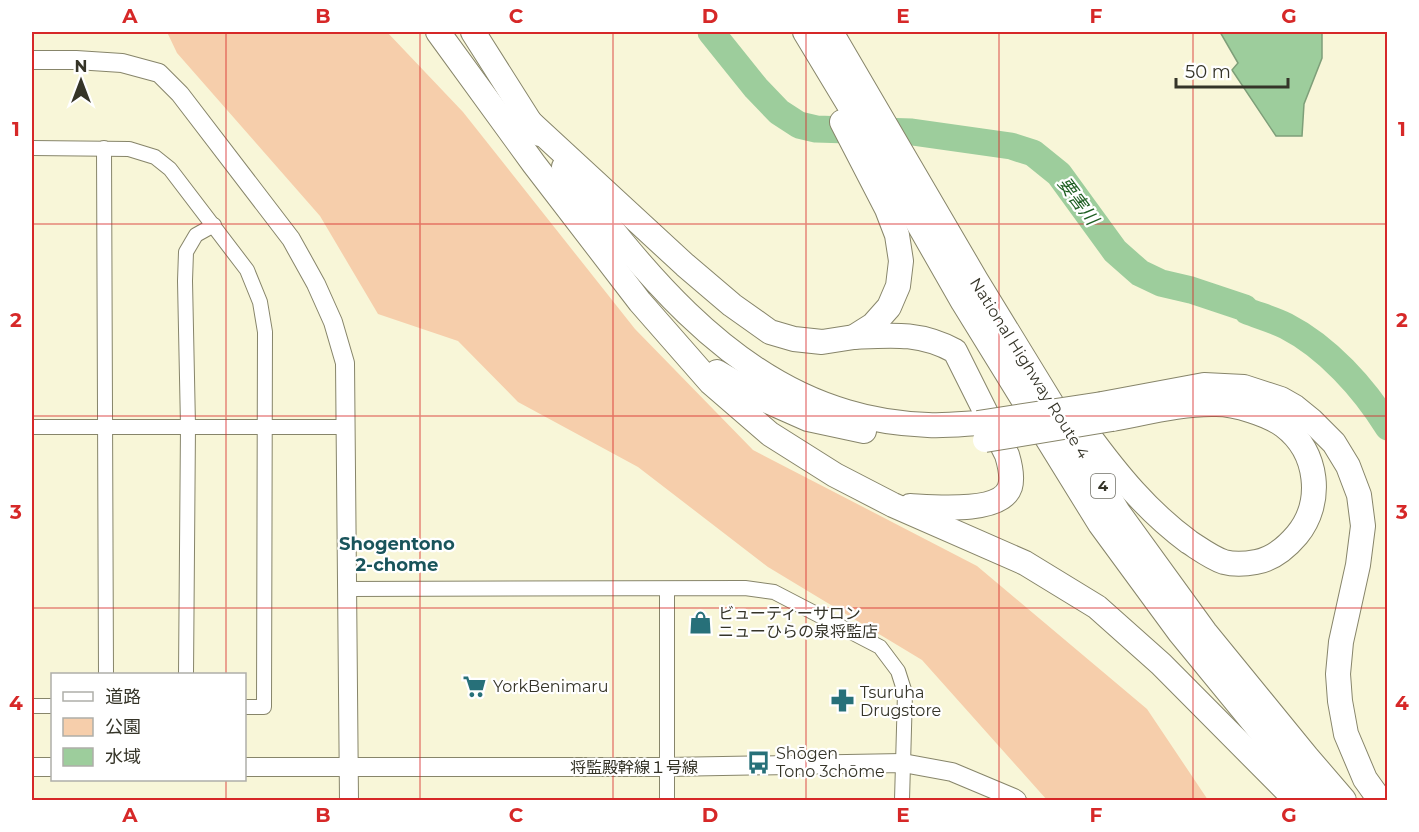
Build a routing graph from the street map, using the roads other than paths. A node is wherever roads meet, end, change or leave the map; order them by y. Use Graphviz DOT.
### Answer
graph roads {
  1 [pos="438,32"];
  2 [pos="473,32"];
  3 [pos="804,32"];
  4 [pos="831,32"];
  5 [pos="32,60"];
  6 [pos="530,122"];
  7 [pos="32,148"];
  8 [pos="104,148"];
  9 [pos="865,148"];
  10 [pos="214,225"];
  11 [pos="976,280"];
  12 [pos="640,302"];
  13 [pos="854,337"];
  14 [pos="1107,411"];
  15 [pos="188,426"];
  16 [pos="32,427"];
  17 [pos="265,427"];
  18 [pos="345,427"];
  19 [pos="104,428"];
  20 [pos="981,431"];
  21 [pos="893,505"];
  22 [pos="347,589"];
  23 [pos="667,589"];
  24 [pos="106,673"];
  25 [pos="186,673"];
  26 [pos="32,706"];
  27 [pos="51,706"];
  28 [pos="246,707"];
  29 [pos="903,763"];
  30 [pos="32,767"];
  31 [pos="51,767"];
  32 [pos="246,767"];
  33 [pos="348,767"];
  34 [pos="667,767"];
  35 [pos="349,801"];
  36 [pos="667,801"];
  37 [pos="902,801"];
  38 [pos="1017,801"];
  39 [pos="1296,801"];
  40 [pos="1317,801"];
  41 [pos="1344,801"];
  42 [pos="1380,801"];
  1 -- 12 [label="highway"];
  2 -- 6 [label="highway"];
  3 -- 9 [label="highway"];
  4 -- 11 [label="highway, National Highway Route 4 / 4"];
  5 -- 18 [label="street"];
  6 -- 13 [label="highway"];
  6 -- 20 [label="highway"];
  7 -- 8 [label="street"];
  8 -- 10 [label="street"];
  8 -- 19 [label="street"];
  9 -- 13 [label="highway"];
  9 -- 40 [label="highway, National Highway Route 4 / 4"];
  10 -- 15 [label="street"];
  10 -- 17 [label="street"];
  11 -- 14 [label="highway"];
  11 -- 41 [label="highway, National Highway Route 4 / 4"];
  12 -- 20 [label="highway"];
  12 -- 21 [label="highway"];
  13 -- 21 [label="highway"];
  14 -- 20 [label="highway, bridge"];
  14 -- 42 [label="highway"];
  15 -- 17 [label="street"];
  15 -- 19 [label="street"];
  15 -- 25 [label="street"];
  16 -- 19 [label="street"];
  17 -- 18 [label="street"];
  17 -- 28 [label="street"];
  18 -- 22 [label="street"];
  19 -- 24 [label="street"];
  21 -- 39 [label="highway"];
  22 -- 23 [label="street"];
  22 -- 33 [label="street"];
  23 -- 29 [label="street"];
  23 -- 34 [label="street"];
  26 -- 27 [label="street"];
  29 -- 34 [label="street, 将監殿幹線１号線"];
  29 -- 37 [label="street"];
  29 -- 38 [label="street, 将監殿幹線１号線"];
  30 -- 31 [label="street"];
  32 -- 33 [label="street, 将監殿幹線１号線"];
  33 -- 34 [label="street, 将監殿幹線１号線"];
  33 -- 35 [label="street"];
  34 -- 36 [label="street"];
}
